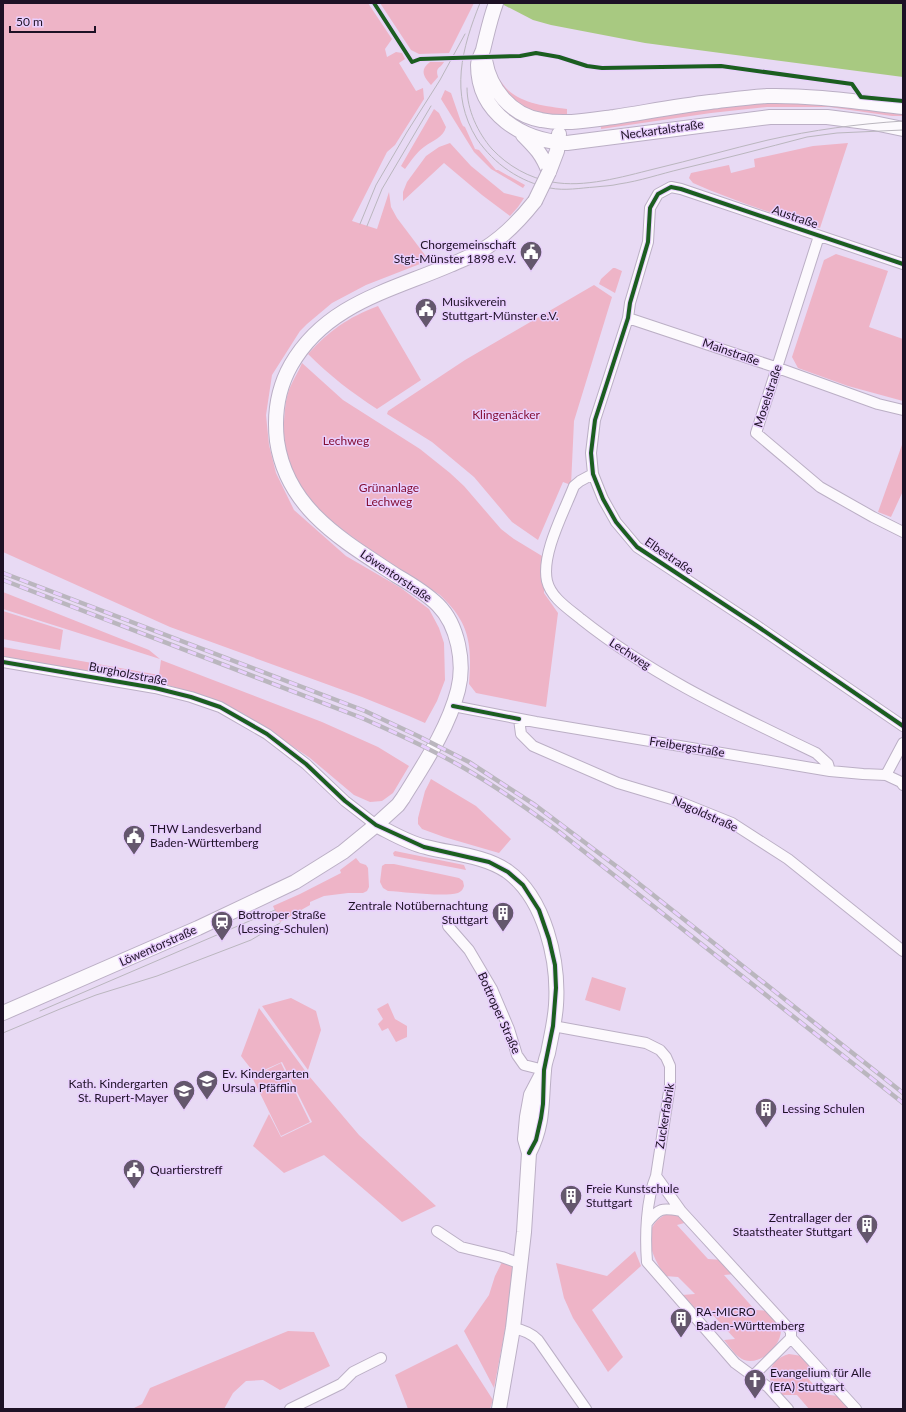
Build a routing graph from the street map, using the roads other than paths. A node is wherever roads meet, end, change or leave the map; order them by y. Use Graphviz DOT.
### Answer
graph roads {
  1 [pos="496,3"];
  2 [pos="483,50"];
  3 [pos="903,107"];
  4 [pos="559,123"];
  5 [pos="516,128"];
  6 [pos="903,130"];
  7 [pos="558,143"];
  8 [pos="549,172"];
  9 [pos="681,189"];
  10 [pos="819,236"];
  11 [pos="903,264"];
  12 [pos="628,318"];
  13 [pos="778,368"];
  14 [pos="903,410"];
  15 [pos="593,474"];
  16 [pos="903,532"];
  17 [pos="3,662"];
  18 [pos="453,706"];
  19 [pos="519,719"];
  20 [pos="903,726"];
  21 [pos="903,743"];
  22 [pos="830,770"];
  23 [pos="886,775"];
  24 [pos="903,785"];
  25 [pos="376,825"];
  26 [pos="448,926"];
  27 [pos="903,951"];
  28 [pos="3,1013"];
  29 [pos="553,1026"];
  30 [pos="544,1070"];
  31 [pos="656,1176"];
  32 [pos="681,1211"];
  33 [pos="646,1225"];
  34 [pos="437,1231"];
  35 [pos="521,1264"];
  36 [pos="513,1328"];
  37 [pos="791,1338"];
  38 [pos="381,1358"];
  39 [pos="753,1376"];
  40 [pos="290,1409"];
  41 [pos="499,1409"];
  42 [pos="586,1409"];
  43 [pos="788,1409"];
  44 [pos="856,1409"];
  1 -- 2 [label="main road, Neckartalstraße"];
  2 -- 4 [label="main road, Neckartalstraße"];
  2 -- 5 [label="main road, Neckartalstraße"];
  3 -- 4 [label="main road, Neckartalstraße"];
  4 -- 7 [label="main road, Löwentorstraße"];
  5 -- 7 [label="main road, Neckartalstraße"];
  5 -- 8 [label="main road"];
  6 -- 7 [label="main road, Neckartalstraße"];
  7 -- 8 [label="main road, Löwentorstraße"];
  8 -- 18 [label="main road, Löwentorstraße, bridge"];
  9 -- 10 [label="street, Austraße"];
  9 -- 12 [label="street, Elbestraße"];
  10 -- 11 [label="street, Austraße"];
  10 -- 13 [label="street, Moselstraße"];
  12 -- 13 [label="street, Mainstraße"];
  12 -- 15 [label="street, Elbestraße"];
  13 -- 14 [label="street, Mainstraße"];
  13 -- 16 [label="street, Moselstraße"];
  15 -- 20 [label="street, Elbestraße"];
  15 -- 22 [label="street, Lechweg"];
  17 -- 25 [label="street, Burgholzstraße"];
  18 -- 19 [label="street, Freibergstraße"];
  18 -- 25 [label="main road, Löwentorstraße"];
  19 -- 22 [label="street, Freibergstraße"];
  19 -- 27 [label="street, Nagoldstraße"];
  21 -- 23 [label="street"];
  22 -- 23 [label="street, Freibergstraße"];
  23 -- 24 [label="street"];
  25 -- 28 [label="main road, Löwentorstraße"];
  25 -- 29 [label="main road"];
  26 -- 30 [label="street, Bottroper Straße"];
  29 -- 30 [label="main road"];
  29 -- 31 [label="street, Zuckerfabrik"];
  30 -- 35 [label="main road"];
  31 -- 32 [label="street"];
  31 -- 33 [label="street, Zuckerfabrik"];
  32 -- 33 [label="street"];
  32 -- 37 [label="street"];
  33 -- 39 [label="street, Zuckerfabrik"];
  34 -- 35 [label="street"];
  35 -- 36 [label="main road"];
  36 -- 41 [label="main road"];
  36 -- 42 [label="street"];
  37 -- 39 [label="street"];
  37 -- 44 [label="street"];
  38 -- 40 [label="street"];
  39 -- 43 [label="street, Zuckerfabrik"];
}
